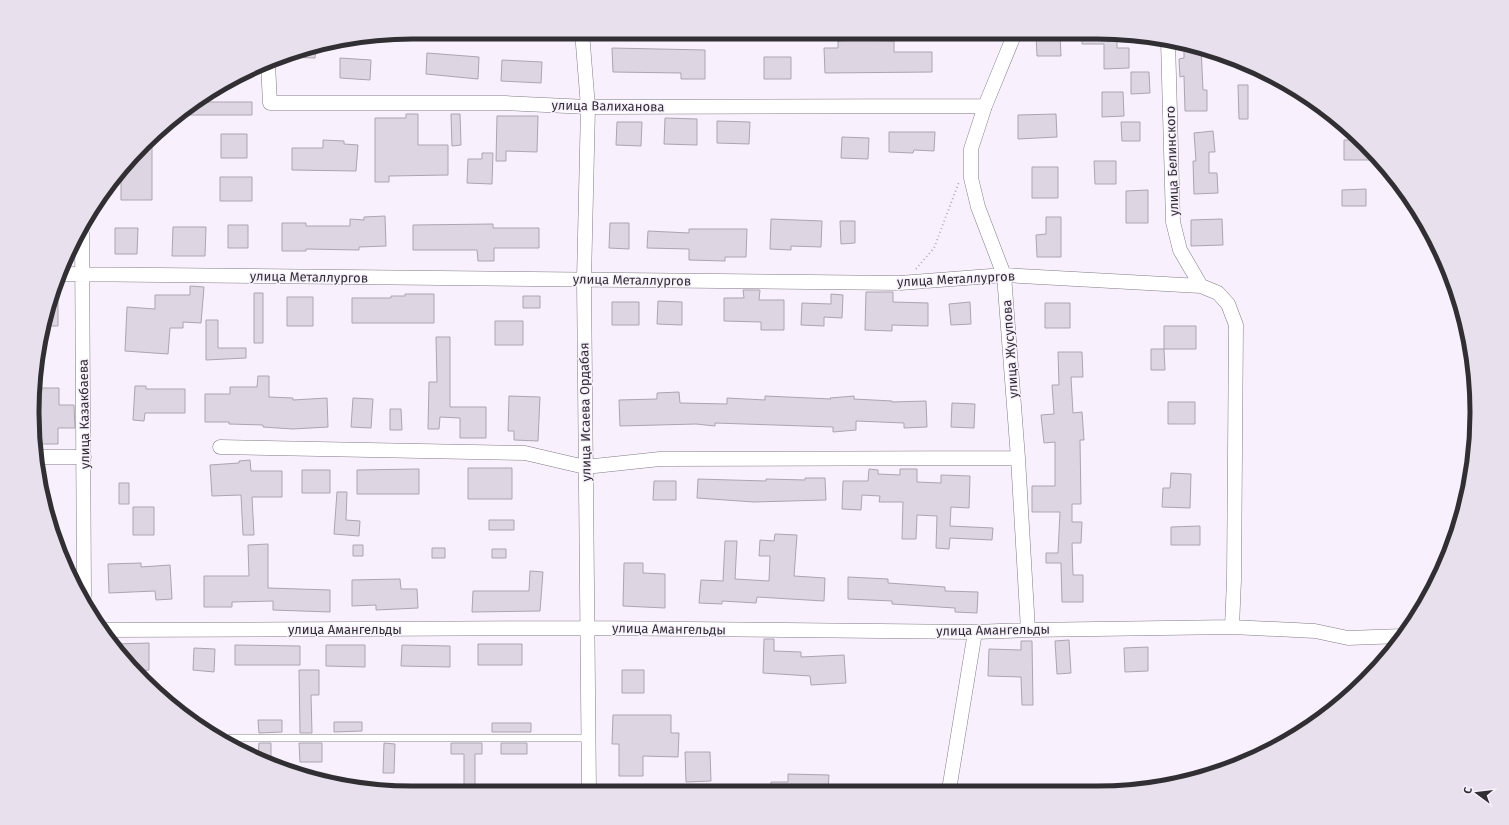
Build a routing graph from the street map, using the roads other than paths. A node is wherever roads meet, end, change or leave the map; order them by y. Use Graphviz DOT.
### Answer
graph roads {
  1 [pos="583,39"];
  2 [pos="1013,39"];
  3 [pos="1168,46"];
  4 [pos="268,68"];
  5 [pos="985,106"];
  6 [pos="588,107"];
  7 [pos="82,239"];
  8 [pos="66,274"];
  9 [pos="82,274"];
  10 [pos="1004,275"];
  11 [pos="584,280"];
  12 [pos="1198,281"];
  13 [pos="220,447"];
  14 [pos="42,457"];
  15 [pos="84,457"];
  16 [pos="1018,458"];
  17 [pos="585,466"];
  18 [pos="84,589"];
  19 [pos="1232,627"];
  20 [pos="588,628"];
  21 [pos="109,630"];
  22 [pos="1028,630"];
  23 [pos="974,632"];
  24 [pos="1396,636"];
  25 [pos="231,738"];
  26 [pos="588,738"];
  27 [pos="589,786"];
  28 [pos="951,786"];
  1 -- 6 [label="street, улица Исаева Ордабая"];
  2 -- 5 [label="street, улица Жусупова"];
  3 -- 12 [label="street, улица Белинского"];
  4 -- 6 [label="street, улица Валиханова"];
  5 -- 6 [label="street, улица Валиханова"];
  5 -- 10 [label="street, улица Жусупова"];
  6 -- 11 [label="street, улица Исаева Ордабая"];
  7 -- 9 [label="street, улица Казакбаева"];
  8 -- 9 [label="street, улица Металлургов"];
  9 -- 11 [label="street, улица Металлургов"];
  9 -- 15 [label="street, улица Казакбаева"];
  10 -- 11 [label="street, улица Металлургов"];
  10 -- 12 [label="street, улица Металлургов"];
  10 -- 16 [label="street, улица Жусупова"];
  11 -- 17 [label="street, улица Исаева Ордабая"];
  12 -- 19 [label="street"];
  13 -- 17 [label="street"];
  14 -- 15 [label="street"];
  15 -- 18 [label="street, улица Казакбаева"];
  16 -- 17 [label="street"];
  16 -- 22 [label="street, улица Жусупова"];
  17 -- 20 [label="street, улица Исаева Ордабая"];
  19 -- 22 [label="street, улица Амангельды"];
  19 -- 24 [label="street, улица Амангельды"];
  20 -- 21 [label="street, улица Амангельды"];
  20 -- 23 [label="street, улица Амангельды"];
  20 -- 26 [label="street, улица Исаева Ордабая"];
  22 -- 23 [label="street, улица Амангельды"];
  23 -- 28 [label="street"];
  25 -- 26 [label="lane"];
  26 -- 27 [label="street, улица Исаева Ордабая"];
}
